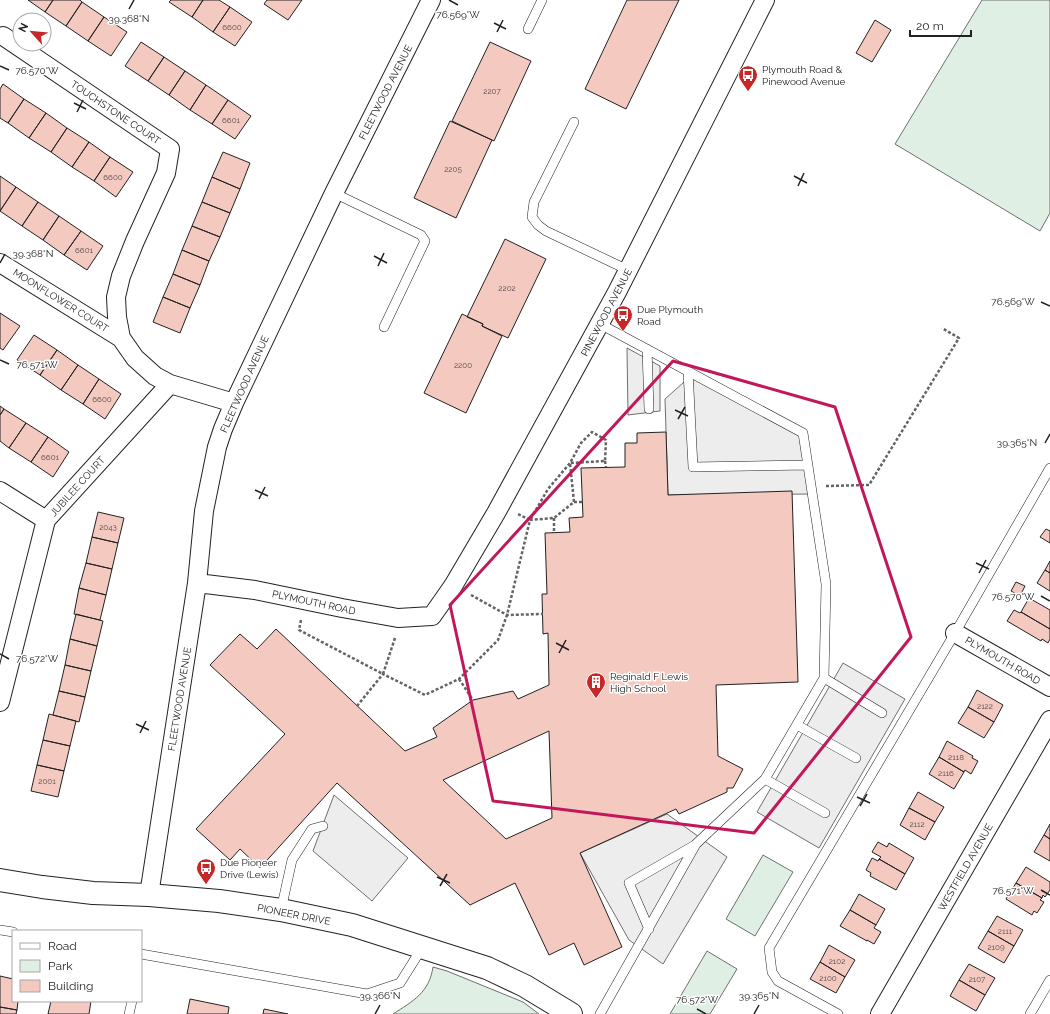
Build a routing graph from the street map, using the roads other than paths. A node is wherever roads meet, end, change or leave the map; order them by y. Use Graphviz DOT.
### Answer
graph roads {
  1 [pos="431,0"];
  2 [pos="542,0"];
  3 [pos="765,0"];
  4 [pos="528,29"];
  5 [pos="3,36"];
  6 [pos="574,122"];
  7 [pos="334,193"];
  8 [pos="0,263"];
  9 [pos="628,270"];
  10 [pos="600,324"];
  11 [pos="384,327"];
  12 [pos="121,338"];
  13 [pos="647,349"];
  14 [pos="688,371"];
  15 [pos="170,384"];
  16 [pos="234,403"];
  17 [pos="650,409"];
  18 [pos="808,465"];
  19 [pos="1050,468"];
  20 [pos="0,491"];
  21 [pos="46,520"];
  22 [pos="197,583"];
  23 [pos="432,616"];
  24 [pos="955,633"];
  25 [pos="824,678"];
  26 [pos="1050,687"];
  27 [pos="0,702"];
  28 [pos="882,712"];
  29 [pos="1050,720"];
  30 [pos="797,725"];
  31 [pos="856,758"];
  32 [pos="765,779"];
  33 [pos="825,813"];
  34 [pos="323,826"];
  35 [pos="696,844"];
  36 [pos="0,880"];
  37 [pos="149,895"];
  38 [pos="281,910"];
  39 [pos="649,929"];
  40 [pos="0,930"];
  41 [pos="12,932"];
  42 [pos="422,948"];
  43 [pos="142,954"];
  44 [pos="1050,980"];
  45 [pos="132,1002"];
  46 [pos="129,1014"];
  47 [pos="571,1014"];
  48 [pos="600,1014"];
  49 [pos="838,1014"];
  50 [pos="880,1014"];
  51 [pos="1030,1014"];
  1 -- 7 [label="street, FLEETWOOD AVENUE"];
  2 -- 4 [label="lane"];
  3 -- 9 [label="street, PINEWOOD AVENUE"];
  5 -- 12 [label="street, TOUCHSTONE COURT"];
  6 -- 9 [label="lane"];
  7 -- 11 [label="lane"];
  7 -- 16 [label="street, FLEETWOOD AVENUE"];
  8 -- 12 [label="street, MOONFLOWER COURT"];
  9 -- 10 [label="street, PINEWOOD AVENUE"];
  10 -- 13 [label="lane"];
  10 -- 23 [label="street, PINEWOOD AVENUE"];
  12 -- 15 [label="street"];
  13 -- 14 [label="lane"];
  13 -- 17 [label="lane"];
  14 -- 18 [label="lane"];
  14 -- 18 [label="lane"];
  15 -- 16 [label="street"];
  15 -- 21 [label="street, JUBILEE COURT"];
  16 -- 22 [label="street, FLEETWOOD AVENUE"];
  18 -- 25 [label="lane"];
  19 -- 24 [label="lane"];
  20 -- 21 [label="street"];
  21 -- 27 [label="street, JUBILEE COURT"];
  22 -- 23 [label="street, PLYMOUTH ROAD"];
  22 -- 37 [label="street, FLEETWOOD AVENUE"];
  24 -- 26 [label="street, PLYMOUTH ROAD"];
  24 -- 49 [label="lane"];
  25 -- 28 [label="lane"];
  25 -- 30 [label="lane"];
  29 -- 50 [label="street, WESTFIELD AVENUE"];
  30 -- 31 [label="lane"];
  30 -- 32 [label="lane"];
  32 -- 33 [label="lane"];
  32 -- 35 [label="lane"];
  34 -- 38 [label="lane"];
  35 -- 39 [label="lane"];
  35 -- 39 [label="lane"];
  36 -- 37 [label="street, PIONEER DRIVE"];
  37 -- 38 [label="street, PIONEER DRIVE"];
  38 -- 42 [label="street, PIONEER DRIVE"];
  39 -- 48 [label="lane"];
  40 -- 41 [label="lane"];
  42 -- 43 [label="lane"];
  42 -- 47 [label="street, PIONEER DRIVE"];
  44 -- 51 [label="lane"];
  45 -- 46 [label="lane"];
}
